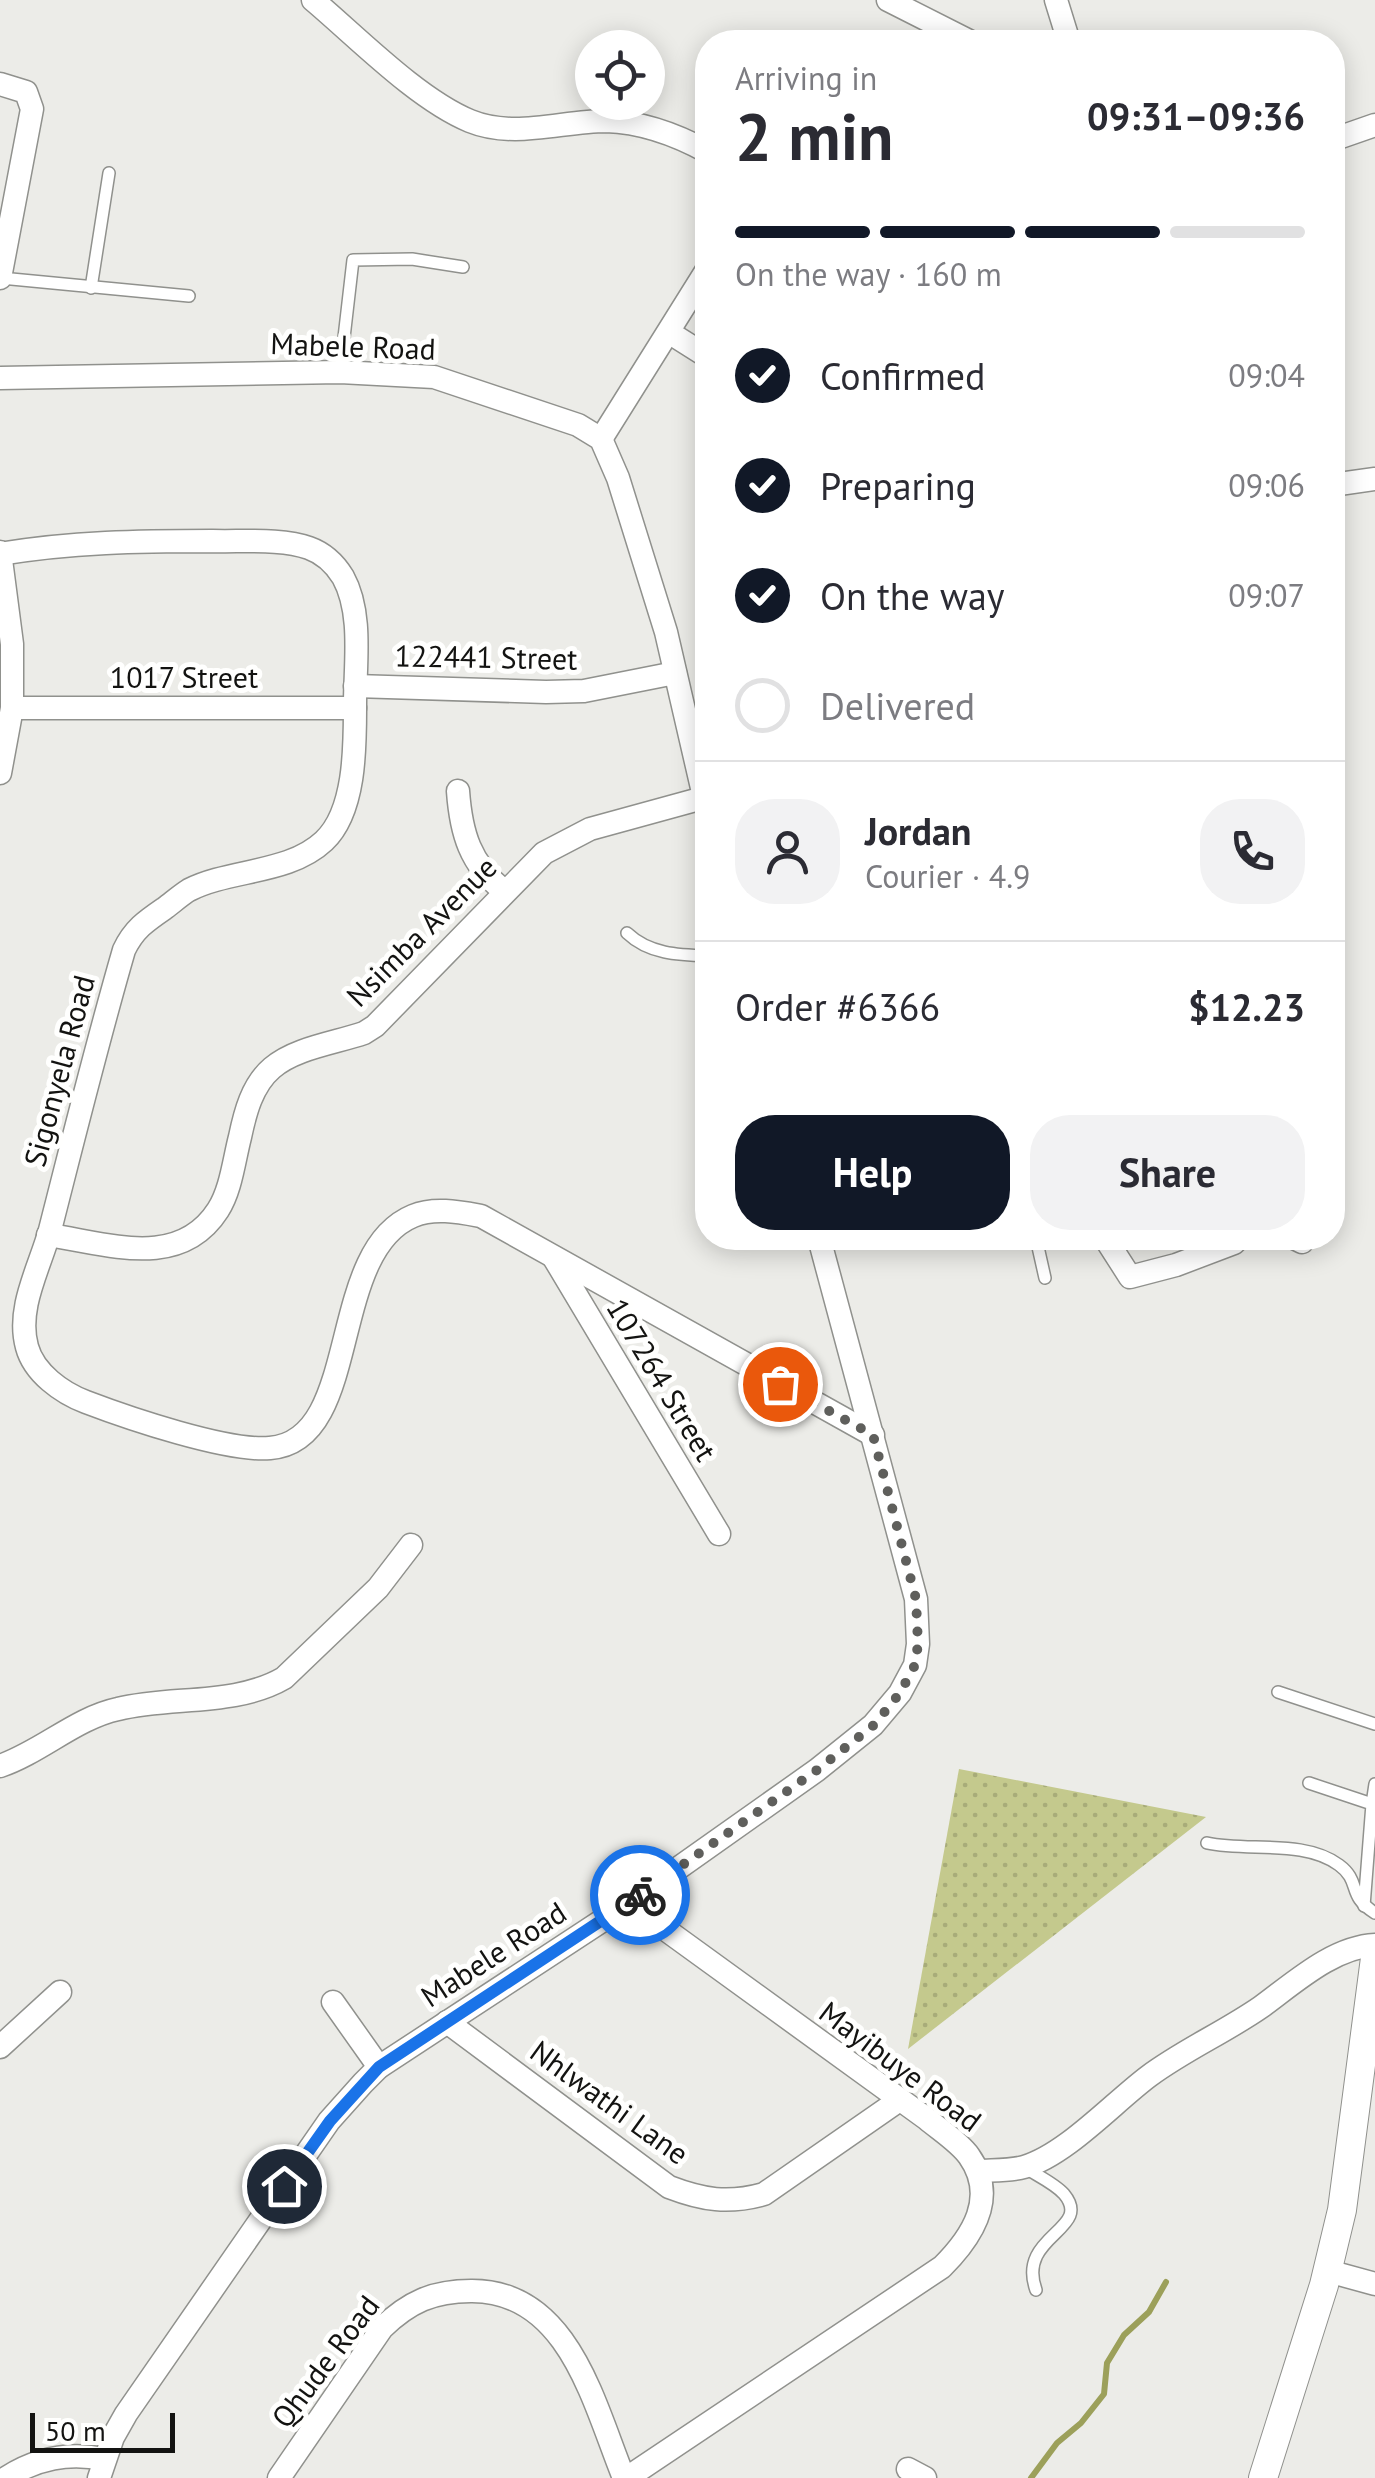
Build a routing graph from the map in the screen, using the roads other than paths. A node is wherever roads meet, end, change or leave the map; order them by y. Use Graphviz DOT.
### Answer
graph roads {
  1 [pos="313,0"];
  2 [pos="888,0"];
  3 [pos="1056,0"];
  4 [pos="947,30"];
  5 [pos="1065,30"];
  6 [pos="0,84"];
  7 [pos="1375,125"];
  8 [pos="1345,135"];
  9 [pos="695,145"];
  10 [pos="109,172"];
  11 [pos="463,268"];
  12 [pos="0,278"];
  13 [pos="91,288"];
  14 [pos="695,290"];
  15 [pos="189,296"];
  16 [pos="670,333"];
  17 [pos="695,349"];
  18 [pos="340,372"];
  19 [pos="0,378"];
  20 [pos="601,440"];
  21 [pos="1375,479"];
  22 [pos="1345,483"];
  23 [pos="0,553"];
  24 [pos="675,673"];
  25 [pos="355,697"];
  26 [pos="12,708"];
  27 [pos="695,762"];
  28 [pos="0,773"];
  29 [pos="458,791"];
  30 [pos="695,808"];
  31 [pos="504,892"];
  32 [pos="627,933"];
  33 [pos="695,956"];
  34 [pos="48,1235"];
  35 [pos="822,1250"];
  36 [pos="1038,1250"];
  37 [pos="1112,1250"];
  38 [pos="1216,1250"];
  39 [pos="552,1255"];
  40 [pos="1044,1278"];
  41 [pos="873,1435"];
  42 [pos="719,1534"];
  43 [pos="411,1545"];
  44 [pos="1278,1692"];
  45 [pos="1375,1724"];
  46 [pos="0,1766"];
  47 [pos="1309,1783"];
  48 [pos="1375,1784"];
  49 [pos="1372,1804"];
  50 [pos="1207,1843"];
  51 [pos="629,1903"];
  52 [pos="1370,1910"];
  53 [pos="1375,1945"];
  54 [pos="1375,1958"];
  55 [pos="60,1992"];
  56 [pos="333,2002"];
  57 [pos="448,2022"];
  58 [pos="0,2047"];
  59 [pos="379,2067"];
  60 [pos="898,2101"];
  61 [pos="1024,2167"];
  62 [pos="978,2171"];
  63 [pos="1328,2271"];
  64 [pos="1375,2284"];
  65 [pos="1036,2290"];
  66 [pos="101,2469"];
  67 [pos="6,2478"];
  68 [pos="279,2478"];
  69 [pos="625,2478"];
  70 [pos="1263,2478"];
  1 -- 9 [label="street"];
  2 -- 4 [label="street"];
  3 -- 5 [label="street"];
  6 -- 12 [label="street"];
  7 -- 8 [label="street"];
  10 -- 13 [label="lane"];
  11 -- 18 [label="lane"];
  12 -- 13 [label="lane"];
  13 -- 15 [label="lane"];
  14 -- 16 [label="street"];
  16 -- 17 [label="street"];
  16 -- 20 [label="street"];
  18 -- 19 [label="street, Mabele Road"];
  18 -- 20 [label="street, Mabele Road"];
  20 -- 24 [label="street"];
  21 -- 22 [label="street"];
  23 -- 25 [label="street, Sigonyela Road"];
  23 -- 26 [label="street"];
  24 -- 25 [label="street, 122441 Street"];
  24 -- 27 [label="street"];
  25 -- 26 [label="street, 1017 Street"];
  25 -- 34 [label="street, Sigonyela Road"];
  26 -- 28 [label="street"];
  29 -- 31 [label="street"];
  30 -- 31 [label="street, Nsimba Avenue"];
  31 -- 34 [label="street, Nsimba Avenue"];
  32 -- 33 [label="lane"];
  34 -- 39 [label="street, Sigonyela Road"];
  35 -- 41 [label="street, Mabele Road"];
  36 -- 40 [label="lane"];
  37 -- 38 [label="street"];
  39 -- 41 [label="street, Sigonyela Road"];
  39 -- 42 [label="street, 107264 Street"];
  41 -- 51 [label="street, Mabele Road"];
  43 -- 46 [label="street"];
  44 -- 45 [label="lane"];
  47 -- 49 [label="lane"];
  48 -- 49 [label="lane"];
  49 -- 52 [label="lane"];
  50 -- 52 [label="lane"];
  51 -- 57 [label="street, Mabele Road"];
  51 -- 60 [label="street, Mayibuye Road"];
  53 -- 61 [label="street"];
  54 -- 63 [label="street"];
  55 -- 58 [label="street"];
  56 -- 59 [label="street"];
  57 -- 59 [label="street, Mabele Road"];
  57 -- 60 [label="street, Nhlwathi Lane"];
  59 -- 66 [label="street, Mabele Road"];
  60 -- 62 [label="street, Mayibuye Road"];
  61 -- 62 [label="street"];
  61 -- 65 [label="lane"];
  62 -- 69 [label="street, Mayibuye Road"];
  63 -- 64 [label="street"];
  63 -- 70 [label="street"];
  66 -- 67 [label="street"];
  68 -- 69 [label="street, Qhude Road"];
}
